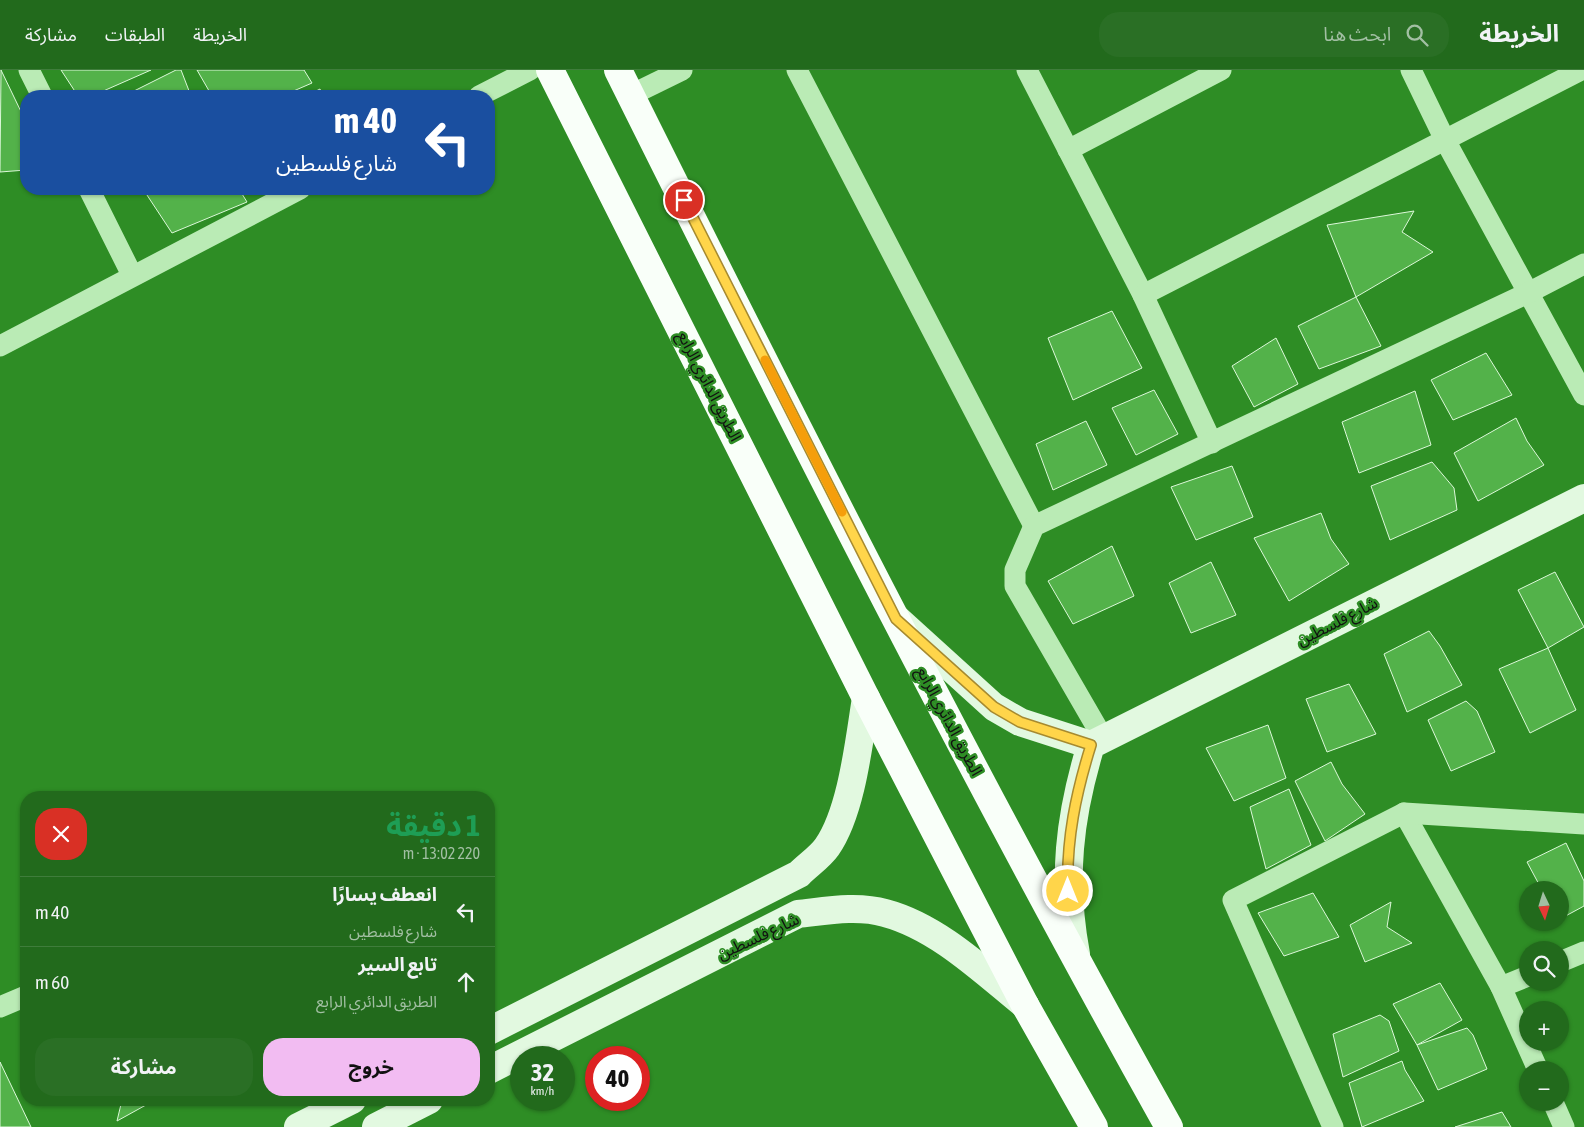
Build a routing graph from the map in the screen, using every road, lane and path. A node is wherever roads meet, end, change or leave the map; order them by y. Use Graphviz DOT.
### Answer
graph roads {
  1 [pos="29,70"];
  2 [pos="530,70"];
  3 [pos="550,70"];
  4 [pos="618,70"];
  5 [pos="682,70"];
  6 [pos="797,70"];
  7 [pos="1027,70"];
  8 [pos="1222,70"];
  9 [pos="1411,70"];
  10 [pos="1581,70"];
  11 [pos="39,90"];
  12 [pos="491,90"];
  13 [pos="631,95"];
  14 [pos="1445,140"];
  15 [pos="1068,150"];
  16 [pos="92,195"];
  17 [pos="288,195"];
  18 [pos="1584,264"];
  19 [pos="132,275"];
  20 [pos="1528,293"];
  21 [pos="1143,295"];
  22 [pos="0,346"];
  23 [pos="1584,395"];
  24 [pos="1212,444"];
  25 [pos="1584,498"];
  26 [pos="1034,526"];
  27 [pos="896,619"];
  28 [pos="866,698"];
  29 [pos="1097,741"];
  30 [pos="1404,813"];
  31 [pos="1584,824"];
  32 [pos="1584,952"];
  33 [pos="1569,958"];
  34 [pos="1078,964"];
  35 [pos="1519,980"];
  36 [pos="1501,987"];
  37 [pos="20,999"];
  38 [pos="1025,1005"];
  39 [pos="0,1007"];
  40 [pos="495,1028"];
  41 [pos="1534,1061"];
  42 [pos="495,1067"];
  43 [pos="340,1106"];
  44 [pos="417,1106"];
  45 [pos="1557,1111"];
  46 [pos="298,1127"];
  47 [pos="376,1127"];
  48 [pos="1094,1127"];
  49 [pos="1169,1127"];
  50 [pos="1333,1127"];
  51 [pos="1564,1127"];
  1 -- 11 [label="street"];
  2 -- 12 [label="street"];
  3 -- 28 [label="main road, الطريق الدائري الرابع"];
  4 -- 13 [label="main road, الطريق الدائري الرابع"];
  5 -- 13 [label="street"];
  6 -- 26 [label="street"];
  7 -- 15 [label="street"];
  8 -- 15 [label="street"];
  9 -- 14 [label="street"];
  10 -- 14 [label="street"];
  13 -- 27 [label="main road, الطريق الدائري الرابع"];
  14 -- 20 [label="street"];
  14 -- 21 [label="street"];
  15 -- 21 [label="street"];
  16 -- 19 [label="street"];
  17 -- 19 [label="street"];
  18 -- 20 [label="street"];
  19 -- 22 [label="street"];
  20 -- 23 [label="street"];
  20 -- 24 [label="street"];
  21 -- 24 [label="street"];
  24 -- 26 [label="street"];
  25 -- 29 [label="street, شارع فلسطين"];
  26 -- 29 [label="street"];
  27 -- 29 [label="street"];
  27 -- 34 [label="main road, الطريق الدائري الرابع"];
  28 -- 38 [label="main road, الطريق الدائري الرابع"];
  28 -- 40 [label="street"];
  29 -- 34 [label="street"];
  30 -- 31 [label="street"];
  30 -- 36 [label="street"];
  30 -- 50 [label="street"];
  32 -- 33 [label="street"];
  34 -- 49 [label="main road, الطريق الدائري الرابع"];
  35 -- 36 [label="street"];
  36 -- 41 [label="street"];
  37 -- 39 [label="street"];
  38 -- 42 [label="street, شارع فلسطين"];
  38 -- 48 [label="main road, الطريق الدائري الرابع"];
  43 -- 46 [label="street"];
  44 -- 47 [label="street"];
  45 -- 51 [label="street"];
}
